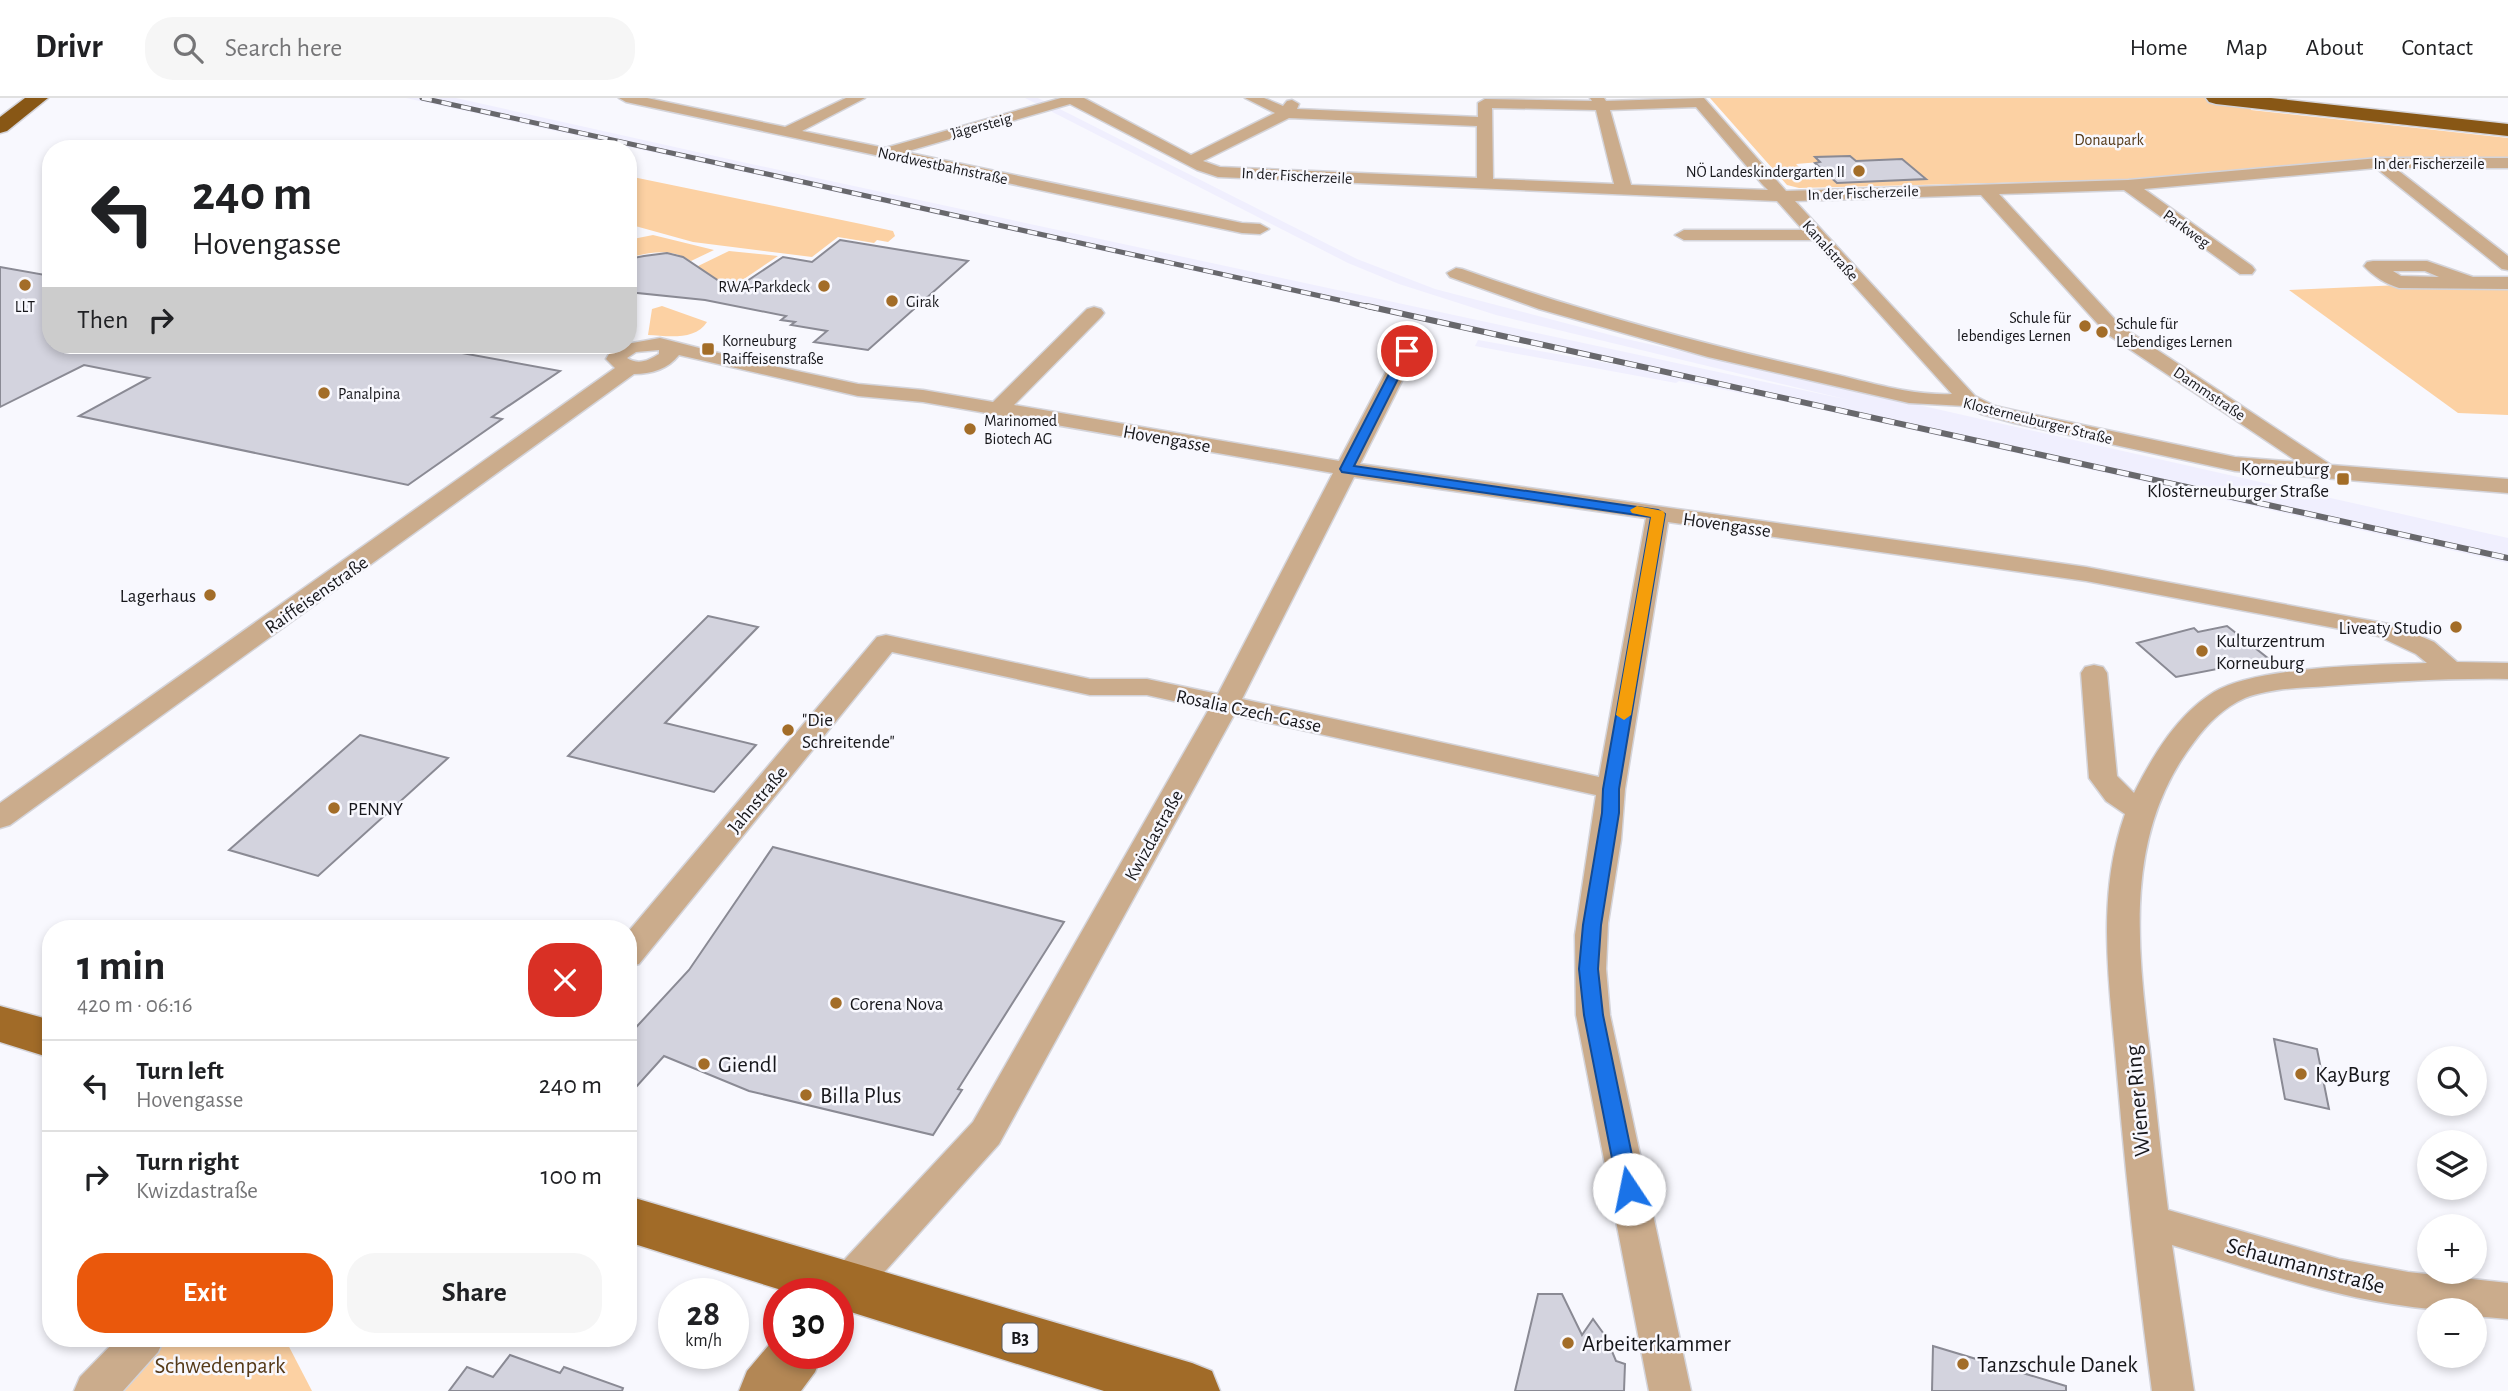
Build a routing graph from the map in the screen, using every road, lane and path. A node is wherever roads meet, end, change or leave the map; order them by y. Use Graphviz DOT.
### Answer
graph roads {
  1 [pos="626,98"];
  2 [pos="703,98"];
  3 [pos="858,98"];
  4 [pos="1073,98"];
  5 [pos="1252,98"];
  6 [pos="1295,98"];
  7 [pos="2216,98"];
  8 [pos="2301,98"];
  9 [pos="1697,100"];
  10 [pos="34,101"];
  11 [pos="1485,101"];
  12 [pos="1599,102"];
  13 [pos="677,109"];
  14 [pos="1287,113"];
  15 [pos="2508,121"];
  16 [pos="1485,122"];
  17 [pos="0,127"];
  18 [pos="2508,130"];
  19 [pos="787,132"];
  20 [pos="886,153"];
  21 [pos="1191,161"];
  22 [pos="2379,163"];
  23 [pos="2508,163"];
  24 [pos="1485,183"];
  25 [pos="2128,185"];
  26 [pos="1984,188"];
  27 [pos="1624,190"];
  28 [pos="1781,196"];
  29 [pos="1260,229"];
  30 [pos="1684,235"];
  31 [pos="1817,235"];
  32 [pos="2508,265"];
  33 [pos="2246,270"];
  34 [pos="1456,272"];
  35 [pos="2472,283"];
  36 [pos="2508,284"];
  37 [pos="1094,313"];
  38 [pos="1407,351"];
  39 [pos="664,355"];
  40 [pos="1968,400"];
  41 [pos="998,409"];
  42 [pos="1346,469"];
  43 [pos="2326,470"];
  44 [pos="2508,485"];
  45 [pos="1658,514"];
  46 [pos="886,643"];
  47 [pos="2450,670"];
  48 [pos="2508,671"];
  49 [pos="2094,673"];
  50 [pos="1226,704"];
  51 [pos="1611,789"];
  52 [pos="2141,811"];
  53 [pos="0,818"];
  54 [pos="637,944"];
  55 [pos="0,1024"];
  56 [pos="42,1037"];
  57 [pos="2148,1221"];
  58 [pos="637,1222"];
  59 [pos="807,1278"];
  60 [pos="854,1278"];
  61 [pos="854,1293"];
  62 [pos="2508,1301"];
  63 [pos="136,1347"];
  64 [pos="783,1369"];
  65 [pos="95,1391"];
  66 [pos="767,1391"];
  67 [pos="1192,1391"];
  68 [pos="1670,1391"];
  69 [pos="2173,1391"];
  1 -- 13 [label="street, Nordwestbahnstraße"];
  2 -- 13 [label="street"];
  3 -- 19 [label="street"];
  4 -- 20 [label="street, Jägersteig"];
  4 -- 21 [label="street"];
  5 -- 14 [label="street"];
  6 -- 14 [label="street"];
  7 -- 18 [label="highway"];
  8 -- 15 [label="highway"];
  9 -- 12 [label="street"];
  9 -- 28 [label="street, Kanalstraße"];
  10 -- 17 [label="highway"];
  11 -- 12 [label="street"];
  11 -- 16 [label="street"];
  12 -- 27 [label="street"];
  13 -- 19 [label="street, Nordwestbahnstraße"];
  14 -- 16 [label="street"];
  14 -- 21 [label="street"];
  16 -- 24 [label="street"];
  19 -- 20 [label="street, Nordwestbahnstraße"];
  20 -- 29 [label="street, Nordwestbahnstraße"];
  21 -- 24 [label="street, In der Fischerzeile"];
  22 -- 23 [label="street, In der Fischerzeile"];
  22 -- 25 [label="street, In der Fischerzeile"];
  22 -- 32 [label="street"];
  24 -- 27 [label="street, In der Fischerzeile"];
  25 -- 26 [label="street, In der Fischerzeile"];
  25 -- 33 [label="street, Parkweg"];
  26 -- 28 [label="street, In der Fischerzeile"];
  26 -- 43 [label="street, Dammstraße"];
  27 -- 28 [label="street, In der Fischerzeile"];
  28 -- 31 [label="street, Kanalstraße"];
  30 -- 31 [label="street"];
  31 -- 40 [label="street, Kanalstraße"];
  34 -- 40 [label="street, Klosterneuburger Straße"];
  35 -- 36 [label="street"];
  37 -- 41 [label="street"];
  38 -- 42 [label="street, Kwizdastraße"];
  39 -- 41 [label="street, Hovengasse"];
  39 -- 53 [label="street, Raiffeisenstraße"];
  40 -- 43 [label="street, Klosterneuburger Straße"];
  41 -- 42 [label="street, Hovengasse"];
  42 -- 45 [label="street, Hovengasse"];
  42 -- 50 [label="street, Kwizdastraße"];
  43 -- 44 [label="street, Klosterneuburger Straße"];
  45 -- 47 [label="street, Hovengasse"];
  45 -- 51 [label="street"];
  46 -- 50 [label="street, Rosalia Czech-Gasse"];
  46 -- 54 [label="street, Jahnstraße"];
  47 -- 48 [label="street, Wiener Ring"];
  47 -- 52 [label="street, Wiener Ring"];
  49 -- 52 [label="street"];
  50 -- 51 [label="street, Rosalia Czech-Gasse"];
  50 -- 60 [label="street, Kwizdastraße"];
  51 -- 68 [label="street"];
  52 -- 57 [label="street, Wiener Ring"];
  55 -- 56 [label="main road"];
  57 -- 62 [label="street, Schaumannstraße"];
  57 -- 69 [label="street, Wiener Ring"];
  58 -- 59 [label="main road, B3"];
  61 -- 67 [label="main road, B3"];
  63 -- 65 [label="street"];
  64 -- 66 [label="main road"];
}
